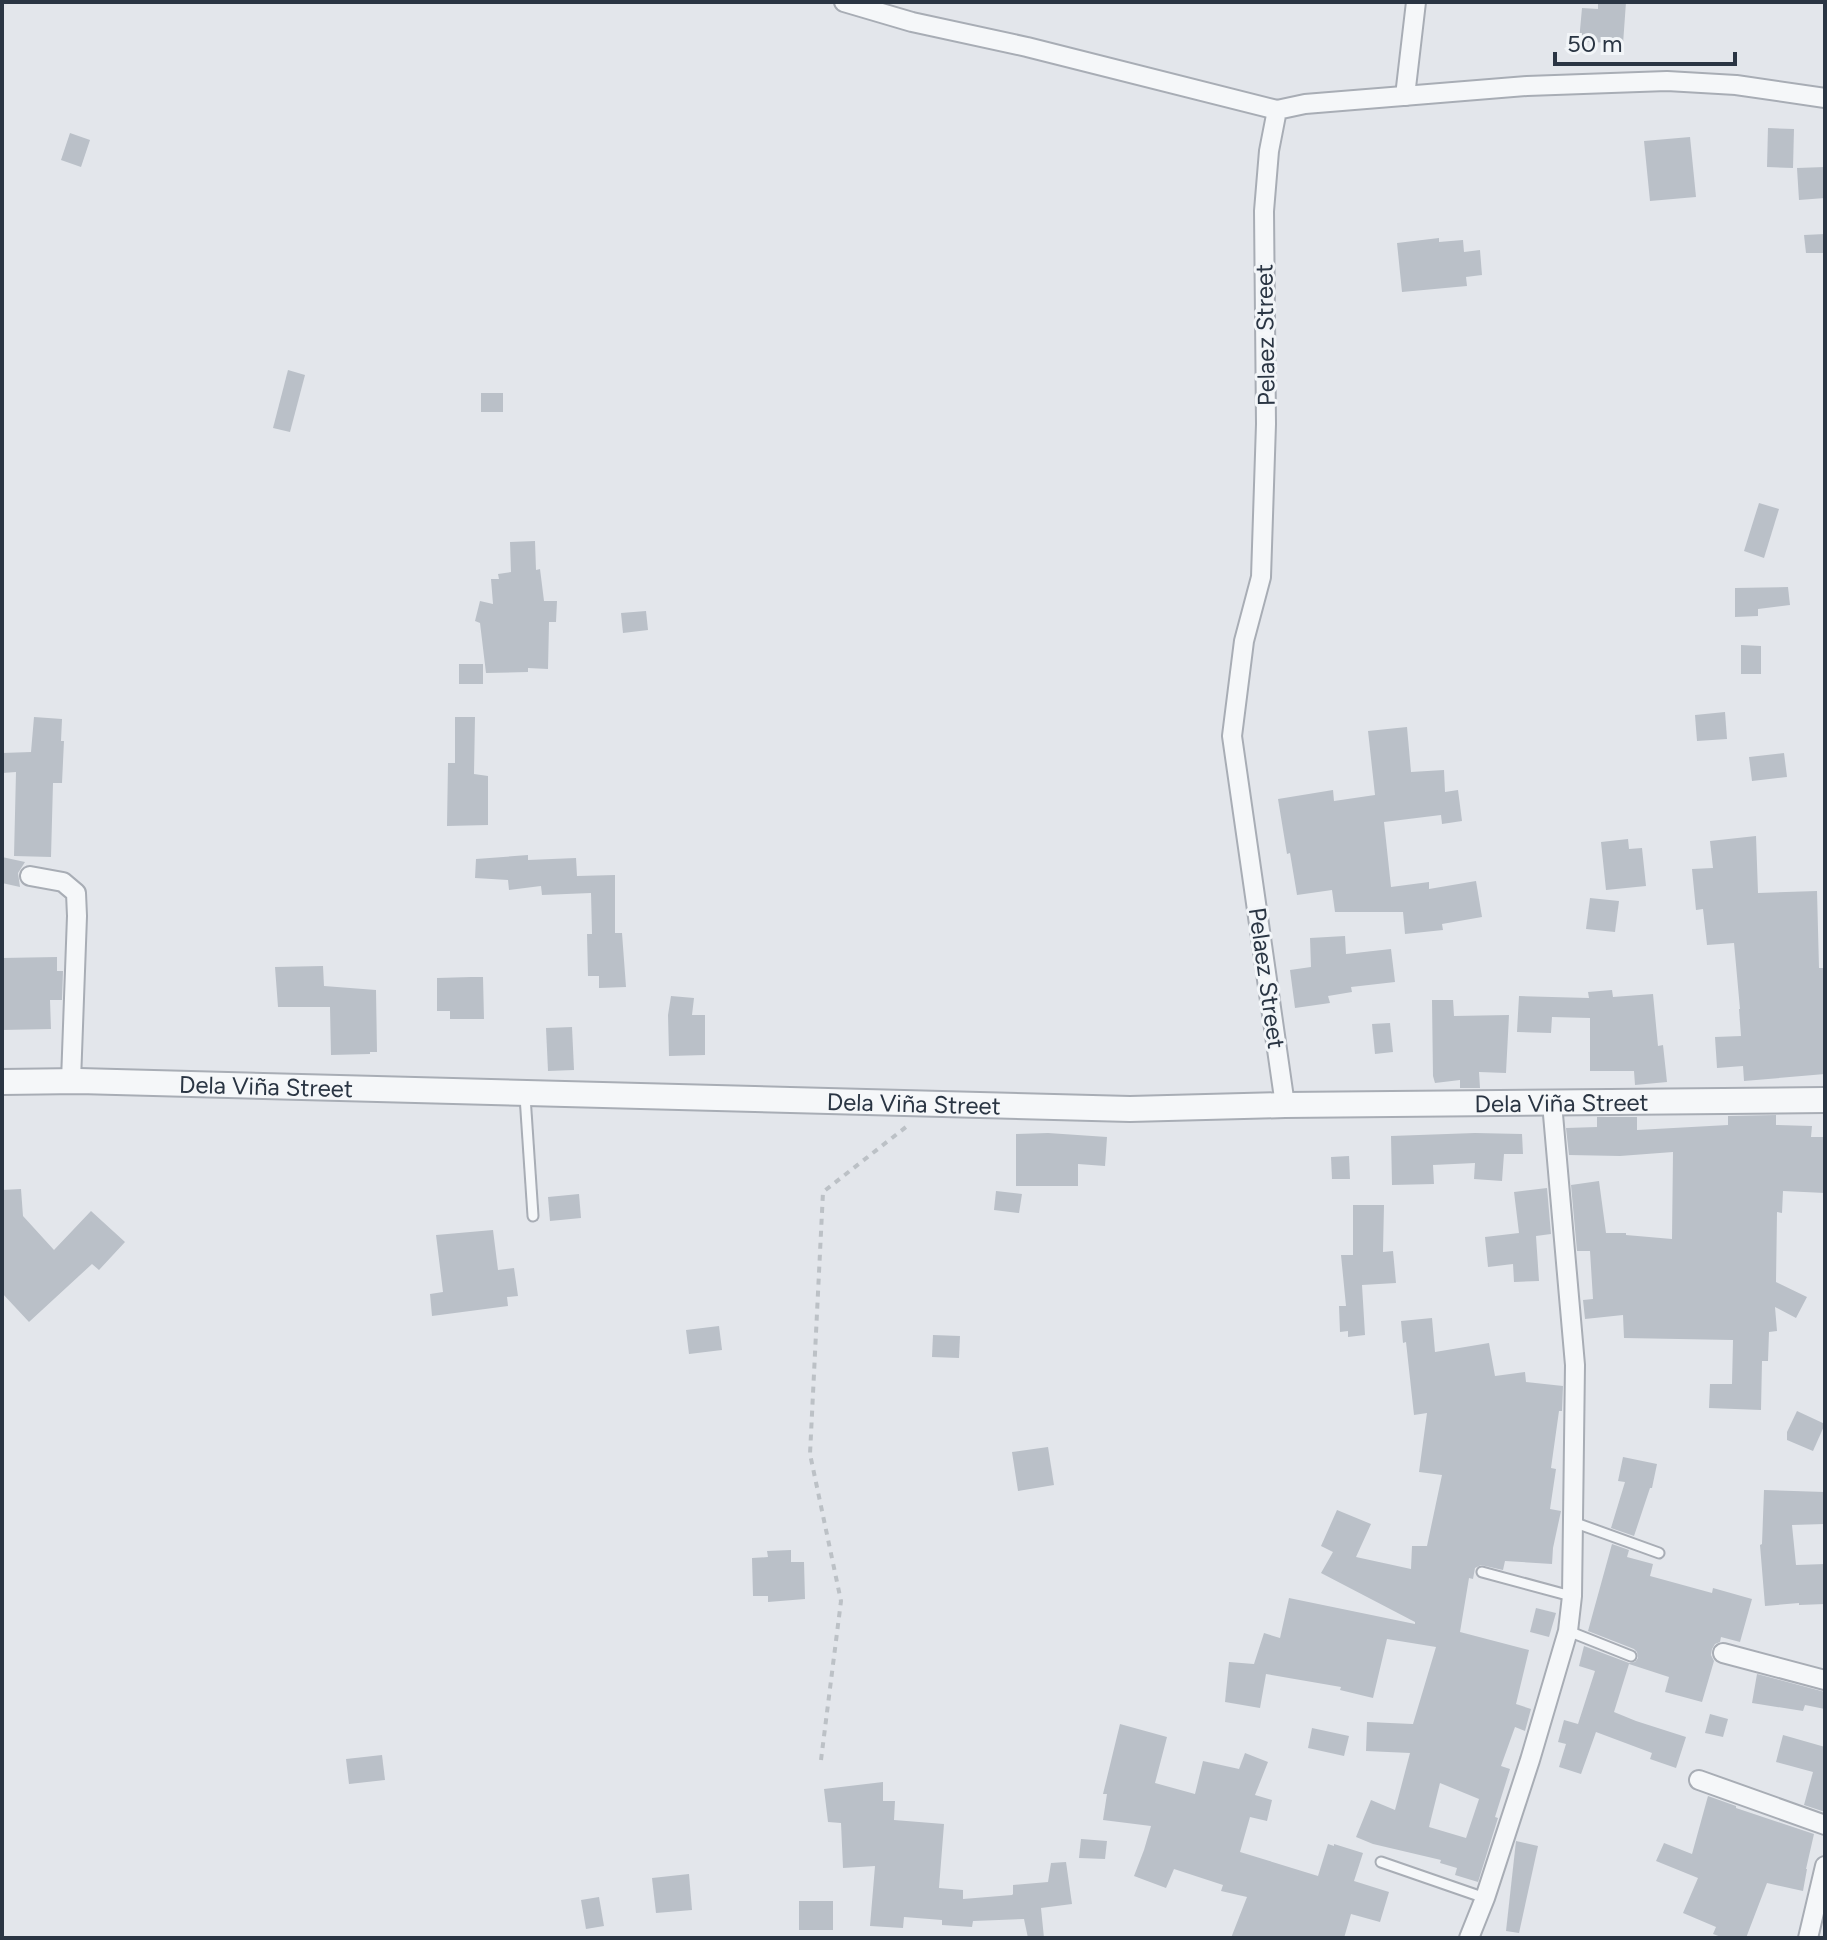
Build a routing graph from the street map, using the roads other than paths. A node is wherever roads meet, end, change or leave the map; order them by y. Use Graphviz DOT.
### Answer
graph roads {
  1 [pos="844,2"];
  2 [pos="1416,2"];
  3 [pos="1405,96"];
  4 [pos="1825,98"];
  5 [pos="1277,110"];
  6 [pos="30,876"];
  7 [pos="71,1081"];
  8 [pos="2,1082"];
  9 [pos="525,1092"];
  10 [pos="1825,1100"];
  11 [pos="1552,1103"];
  12 [pos="1285,1105"];
  13 [pos="533,1216"];
  14 [pos="1573,1522"];
  15 [pos="1659,1553"];
  16 [pos="1482,1572"];
  17 [pos="1572,1596"];
  18 [pos="1568,1631"];
  19 [pos="1723,1653"];
  20 [pos="1631,1656"];
  21 [pos="1825,1680"];
  22 [pos="1699,1780"];
  23 [pos="1825,1825"];
  24 [pos="1381,1862"];
  25 [pos="1825,1866"];
  26 [pos="1485,1898"];
  27 [pos="1469,1938"];
  28 [pos="1808,1938"];
  1 -- 5 [label="street"];
  2 -- 3 [label="street"];
  3 -- 4 [label="street"];
  3 -- 5 [label="street"];
  5 -- 12 [label="street, Pelaez Street"];
  6 -- 7 [label="street"];
  7 -- 8 [label="street, Dela Viña Street"];
  7 -- 9 [label="street, Dela Viña Street"];
  9 -- 12 [label="street, Dela Viña Street"];
  9 -- 13 [label="lane"];
  10 -- 11 [label="street, Dela Viña Street"];
  11 -- 12 [label="street, Dela Viña Street"];
  11 -- 14 [label="street"];
  14 -- 15 [label="lane"];
  14 -- 17 [label="street"];
  16 -- 17 [label="lane"];
  17 -- 18 [label="street"];
  18 -- 20 [label="lane"];
  18 -- 26 [label="street"];
  19 -- 21 [label="street"];
  22 -- 23 [label="street"];
  24 -- 26 [label="lane"];
  25 -- 28 [label="street"];
  26 -- 27 [label="street"];
}
